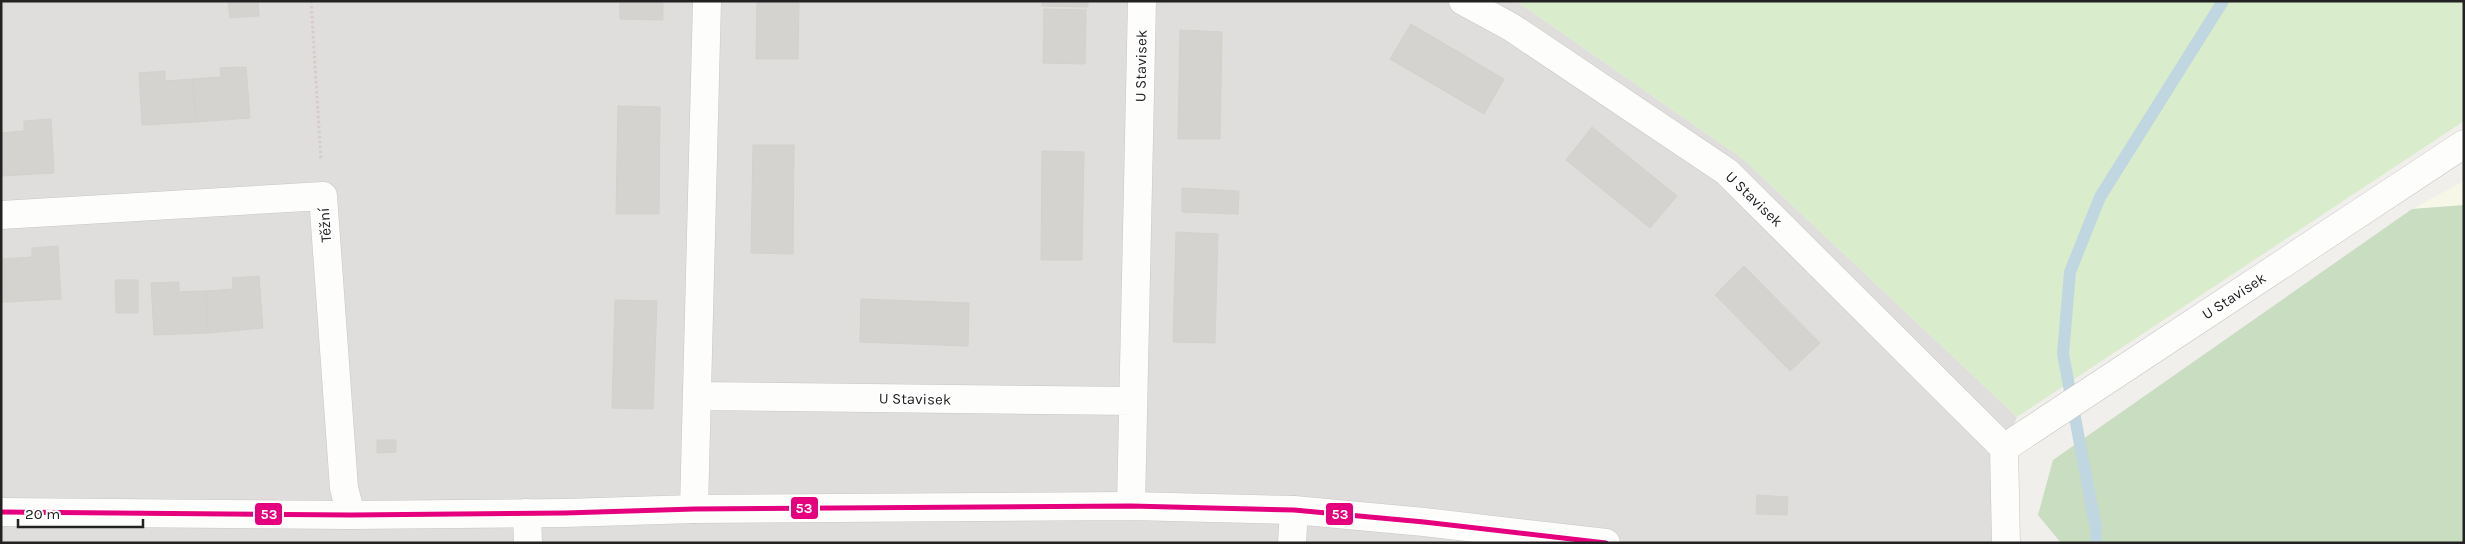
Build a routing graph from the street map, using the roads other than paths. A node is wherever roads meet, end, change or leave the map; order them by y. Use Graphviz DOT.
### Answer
graph roads {
  1 [pos="707,1"];
  2 [pos="1142,1"];
  3 [pos="1462,1"];
  4 [pos="2464,144"];
  5 [pos="1,215"];
  6 [pos="697,396"];
  7 [pos="1133,401"];
  8 [pos="2004,448"];
  9 [pos="1131,506"];
  10 [pos="694,509"];
  11 [pos="1294,510"];
  12 [pos="1,512"];
  13 [pos="527,513"];
  14 [pos="352,515"];
  15 [pos="528,543"];
  16 [pos="1292,543"];
  17 [pos="1606,543"];
  18 [pos="2006,543"];
  1 -- 6 [label="street"];
  2 -- 7 [label="street, U Stavisek"];
  3 -- 8 [label="street, U Stavisek"];
  4 -- 8 [label="street, U Stavisek"];
  5 -- 14 [label="street, Těžní"];
  6 -- 7 [label="street, U Stavisek"];
  6 -- 10 [label="street"];
  7 -- 9 [label="street, U Stavisek"];
  8 -- 18 [label="street"];
  9 -- 10 [label="street"];
  9 -- 11 [label="street"];
  10 -- 13 [label="street"];
  11 -- 16 [label="street"];
  11 -- 17 [label="street"];
  12 -- 14 [label="street"];
  13 -- 14 [label="street"];
  13 -- 15 [label="street"];
}
